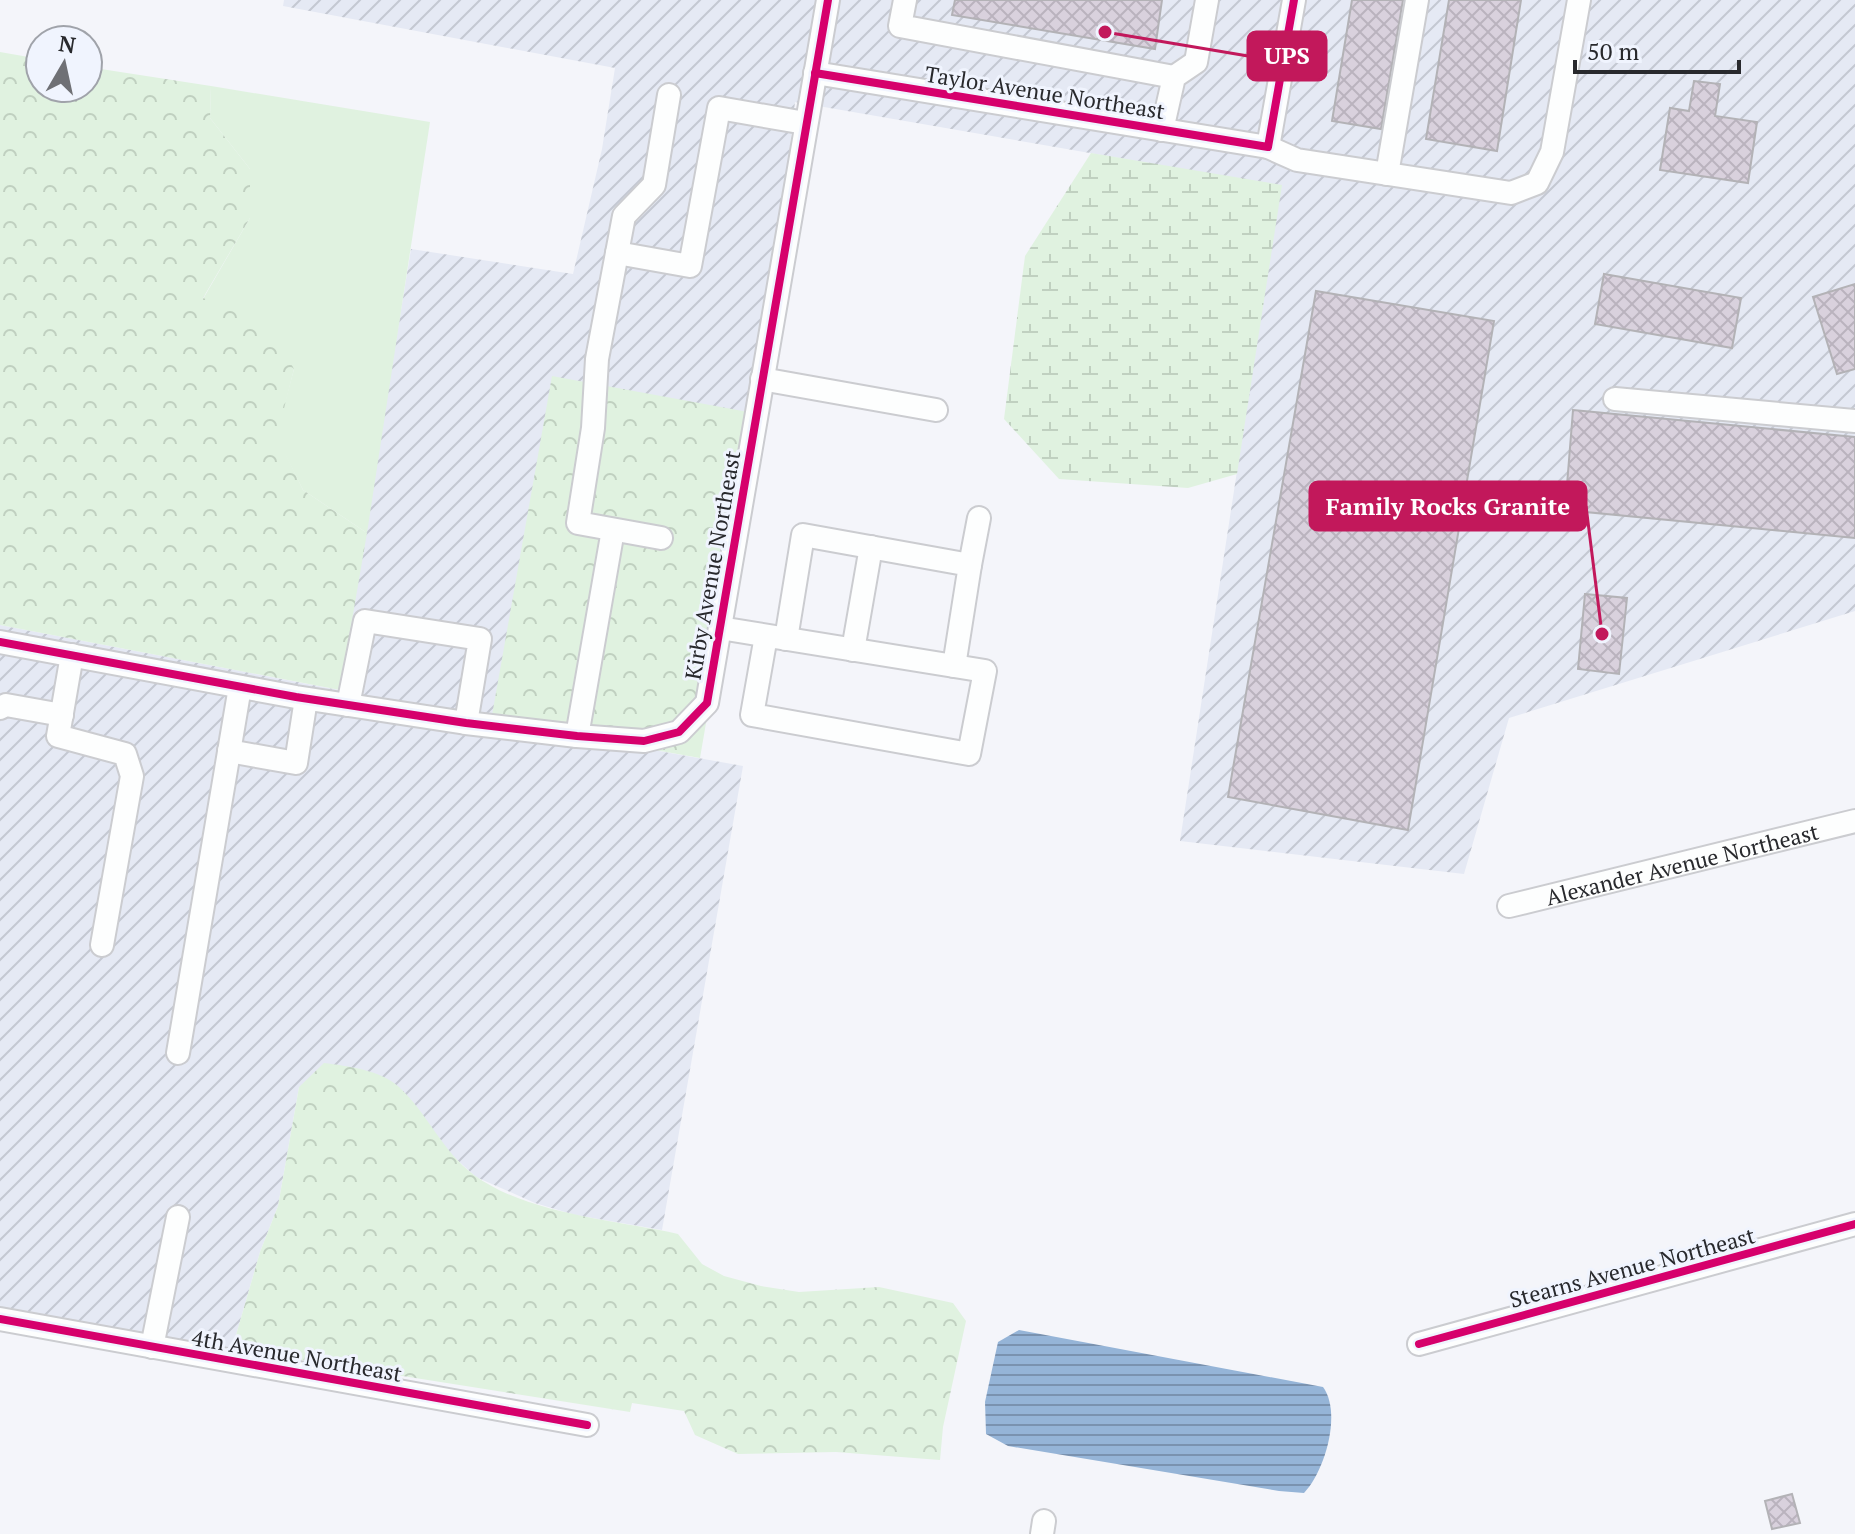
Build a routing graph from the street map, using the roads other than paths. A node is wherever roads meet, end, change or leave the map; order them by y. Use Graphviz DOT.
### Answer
graph roads {
  1 [pos="828,0"];
  2 [pos="905,0"];
  3 [pos="1207,0"];
  4 [pos="1294,0"];
  5 [pos="1417,0"];
  6 [pos="1579,0"];
  7 [pos="815,73"];
  8 [pos="1174,77"];
  9 [pos="669,95"];
  10 [pos="805,123"];
  11 [pos="1162,130"];
  12 [pos="1268,147"];
  13 [pos="1387,174"];
  14 [pos="617,253"];
  15 [pos="762,379"];
  16 [pos="1615,399"];
  17 [pos="936,410"];
  18 [pos="1855,421"];
  19 [pos="979,518"];
  20 [pos="613,530"];
  21 [pos="661,538"];
  22 [pos="871,547"];
  23 [pos="970,565"];
  24 [pos="720,628"];
  25 [pos="776,638"];
  26 [pos="0,642"];
  27 [pos="853,650"];
  28 [pos="72,655"];
  29 [pos="954,666"];
  30 [pos="240,687"];
  31 [pos="306,699"];
  32 [pos="348,705"];
  33 [pos="0,708"];
  34 [pos="62,715"];
  35 [pos="466,723"];
  36 [pos="577,736"];
  37 [pos="229,751"];
  38 [pos="1855,821"];
  39 [pos="1509,906"];
  40 [pos="102,945"];
  41 [pos="178,1053"];
  42 [pos="178,1217"];
  43 [pos="1855,1224"];
  44 [pos="0,1319"];
  45 [pos="1419,1344"];
  46 [pos="152,1347"];
  47 [pos="587,1425"];
  1 -- 7 [label="street, Kirby Avenue Northeast"];
  2 -- 8 [label="street"];
  3 -- 8 [label="street"];
  4 -- 12 [label="street"];
  5 -- 13 [label="street"];
  6 -- 13 [label="street, Taylor Avenue Northeast"];
  7 -- 10 [label="street, Kirby Avenue Northeast"];
  7 -- 11 [label="street, Taylor Avenue Northeast"];
  8 -- 11 [label="street"];
  9 -- 14 [label="street"];
  10 -- 14 [label="street"];
  10 -- 15 [label="street, Kirby Avenue Northeast"];
  11 -- 12 [label="street, Taylor Avenue Northeast"];
  12 -- 13 [label="street, Taylor Avenue Northeast"];
  14 -- 20 [label="street"];
  15 -- 17 [label="street"];
  15 -- 24 [label="street, Kirby Avenue Northeast"];
  16 -- 18 [label="street"];
  19 -- 23 [label="street"];
  20 -- 21 [label="street"];
  20 -- 36 [label="street"];
  22 -- 23 [label="street"];
  22 -- 25 [label="street"];
  22 -- 27 [label="street"];
  23 -- 29 [label="street"];
  24 -- 25 [label="street"];
  24 -- 36 [label="street, Kirby Avenue Northeast"];
  25 -- 27 [label="street"];
  25 -- 29 [label="street"];
  26 -- 28 [label="street, Kirby Avenue Northeast"];
  27 -- 29 [label="street"];
  28 -- 30 [label="street, Kirby Avenue Northeast"];
  28 -- 34 [label="street"];
  30 -- 31 [label="street, Kirby Avenue Northeast"];
  30 -- 37 [label="street"];
  31 -- 32 [label="street, Kirby Avenue Northeast"];
  31 -- 37 [label="street"];
  32 -- 35 [label="street, Kirby Avenue Northeast"];
  32 -- 35 [label="street"];
  33 -- 34 [label="street"];
  34 -- 40 [label="street"];
  35 -- 36 [label="street, Kirby Avenue Northeast"];
  37 -- 41 [label="street"];
  38 -- 39 [label="street, Alexander Avenue Northeast"];
  42 -- 46 [label="street"];
  43 -- 45 [label="street, Stearns Avenue Northeast"];
  44 -- 46 [label="street, 4th Avenue Northeast"];
  46 -- 47 [label="street, 4th Avenue Northeast"];
}
